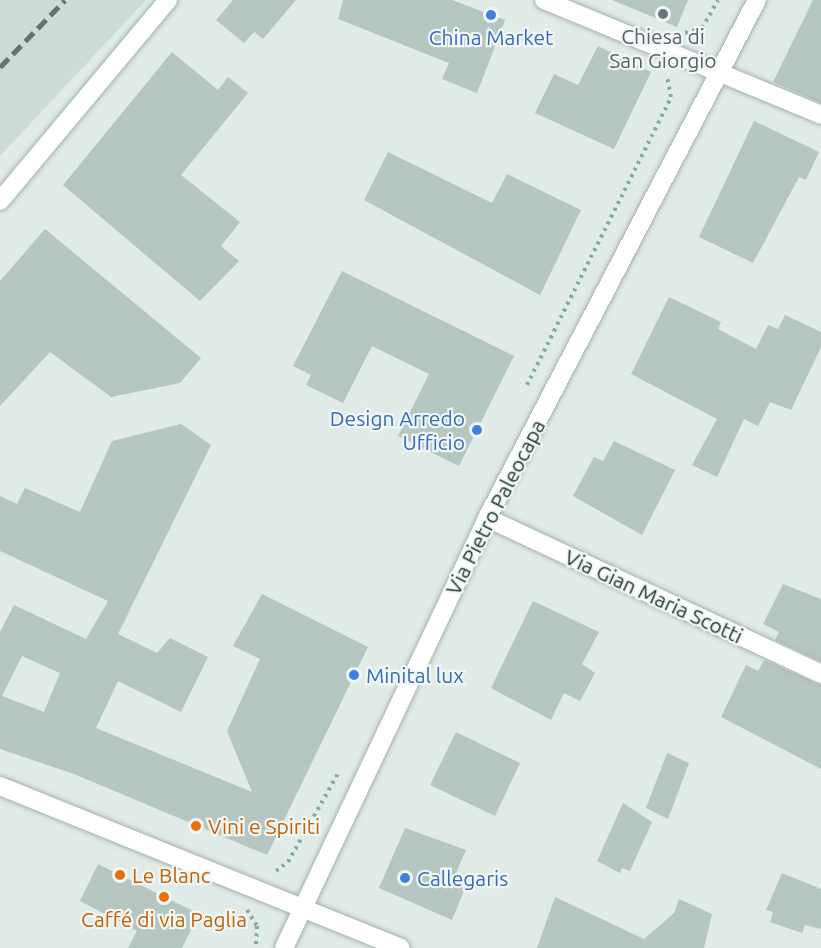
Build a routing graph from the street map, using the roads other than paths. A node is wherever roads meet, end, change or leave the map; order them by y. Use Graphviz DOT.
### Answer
graph roads {
  1 [pos="168,0"];
  2 [pos="543,0"];
  3 [pos="757,0"];
  4 [pos="721,73"];
  5 [pos="821,115"];
  6 [pos="0,201"];
  7 [pos="487,518"];
  8 [pos="821,674"];
  9 [pos="0,786"];
  10 [pos="302,909"];
  11 [pos="284,948"];
  12 [pos="401,948"];
  1 -- 6 [label="main road"];
  2 -- 4 [label="main road"];
  3 -- 4 [label="main road, Via Pietro Paleocapa"];
  4 -- 5 [label="main road"];
  4 -- 7 [label="main road, Via Pietro Paleocapa"];
  7 -- 8 [label="main road, Via Gian Maria Scotti"];
  7 -- 10 [label="main road, Via Pietro Paleocapa"];
  9 -- 10 [label="main road"];
  10 -- 11 [label="main road, Via Pietro Paleocapa"];
  10 -- 12 [label="main road"];
}
